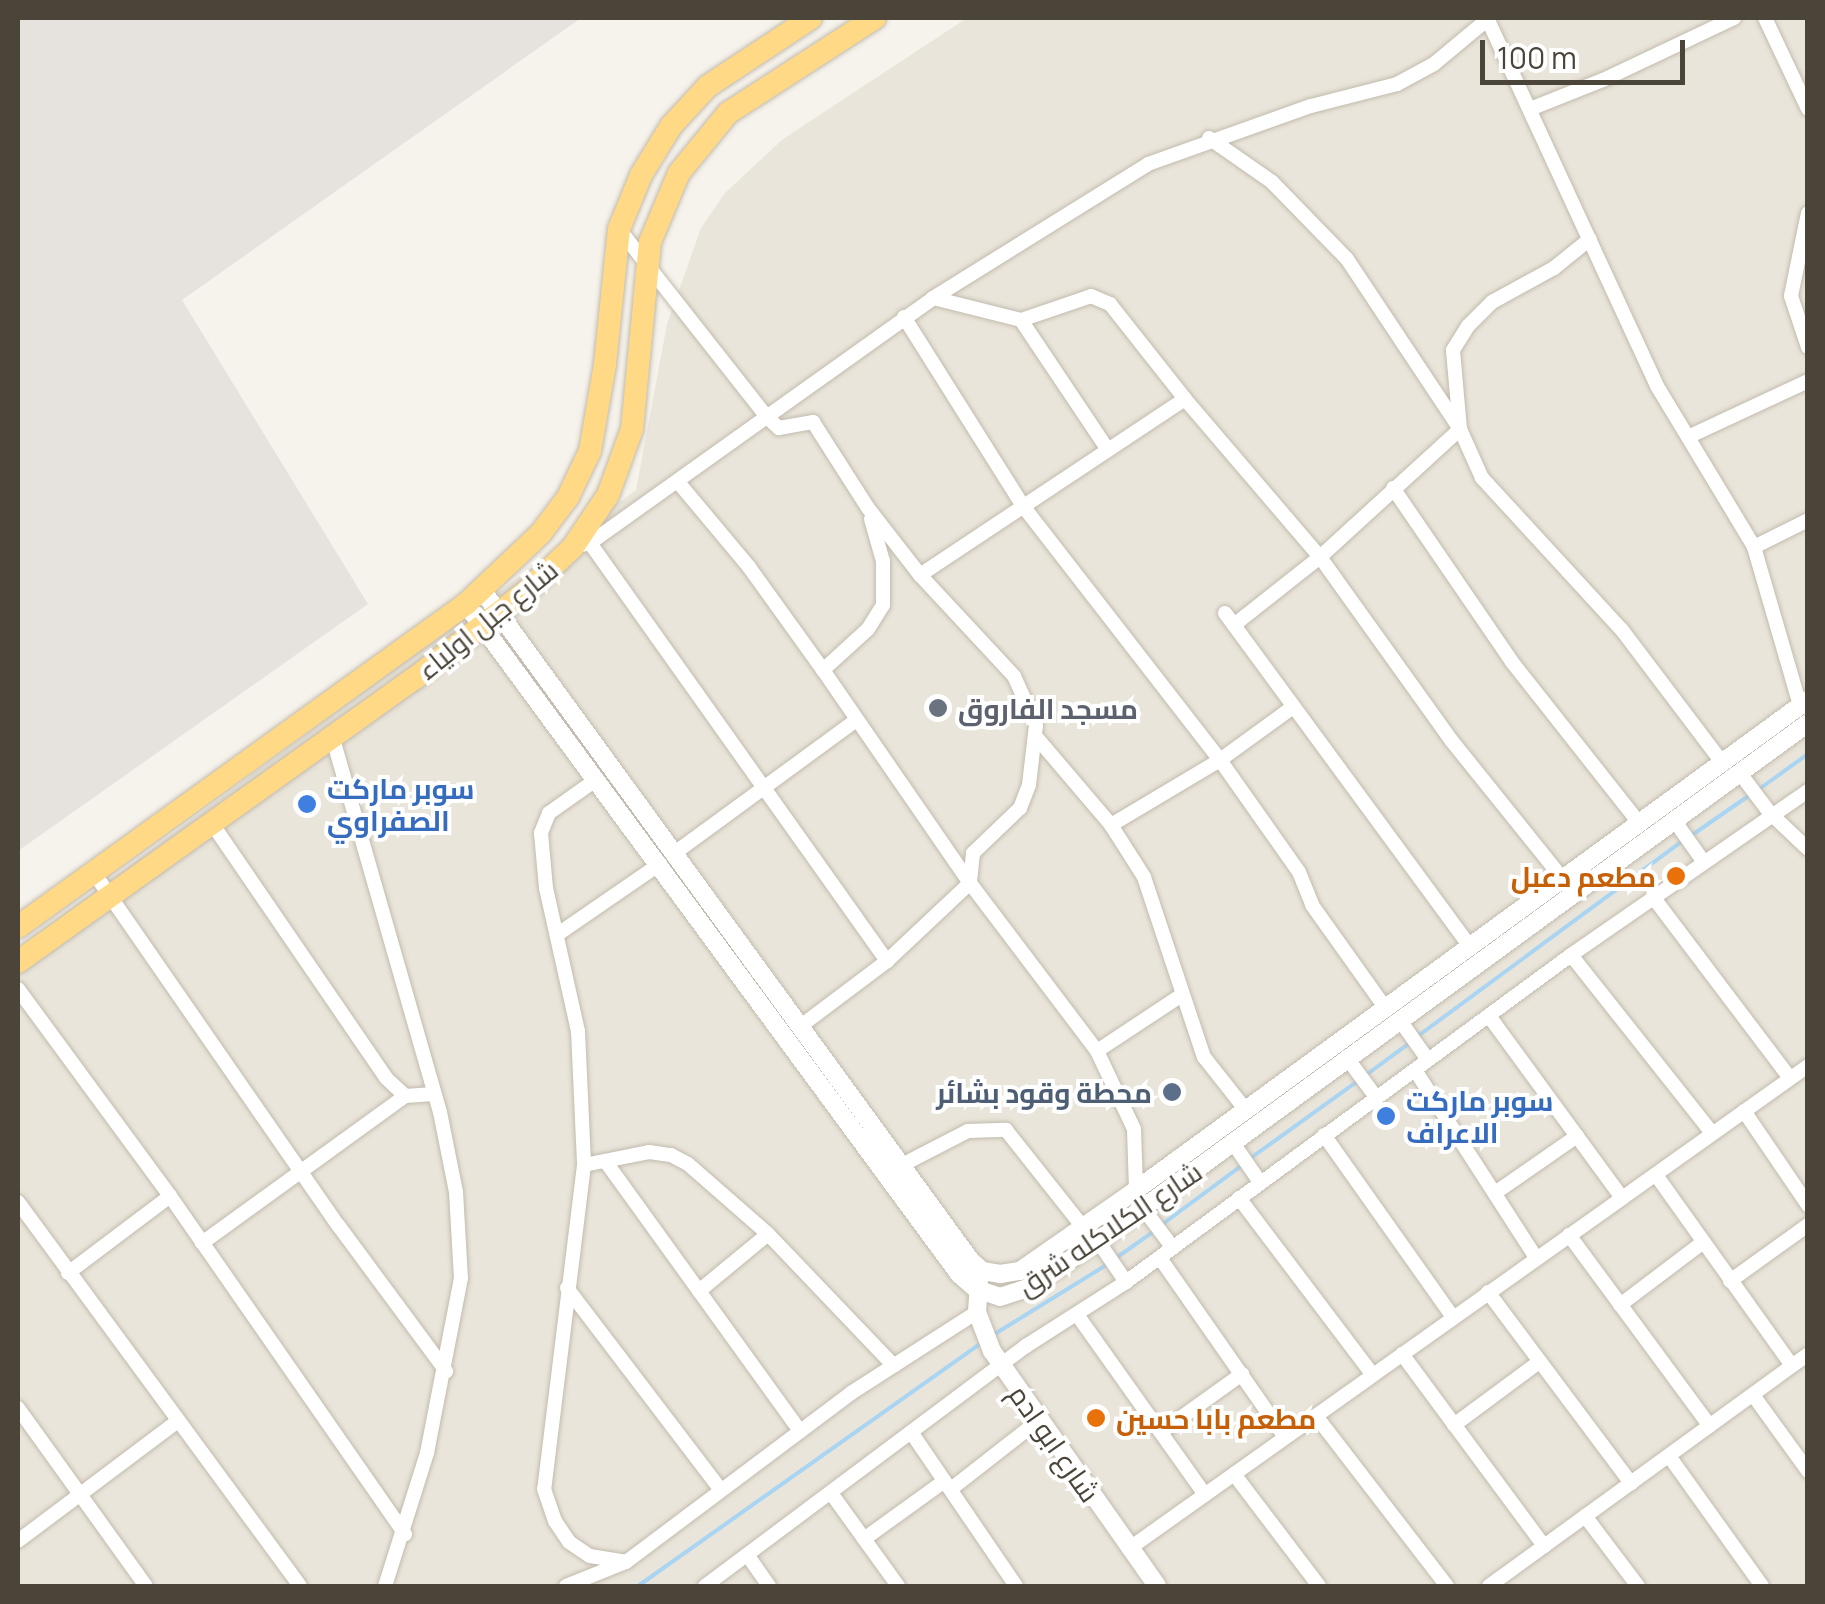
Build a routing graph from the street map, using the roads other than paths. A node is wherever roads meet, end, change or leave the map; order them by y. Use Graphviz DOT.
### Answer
graph roads {
  1 [pos="811,18"];
  2 [pos="875,18"];
  3 [pos="1488,18"];
  4 [pos="1734,18"];
  5 [pos="1765,18"];
  6 [pos="1530,109"];
  7 [pos="1808,109"];
  8 [pos="1209,138"];
  9 [pos="1808,213"];
  10 [pos="619,229"];
  11 [pos="1590,240"];
  12 [pos="646,267"];
  13 [pos="932,298"];
  14 [pos="904,317"];
  15 [pos="1021,320"];
  16 [pos="1808,347"];
  17 [pos="1808,381"];
  18 [pos="1184,399"];
  19 [pos="766,416"];
  20 [pos="1460,429"];
  21 [pos="1690,436"];
  22 [pos="1108,450"];
  23 [pos="678,482"];
  24 [pos="1393,488"];
  25 [pos="1024,506"];
  26 [pos="868,508"];
  27 [pos="1808,520"];
  28 [pos="581,546"];
  29 [pos="1754,548"];
  30 [pos="1320,556"];
  31 [pos="920,574"];
  32 [pos="474,597"];
  33 [pos="492,620"];
  34 [pos="823,670"];
  35 [pos="1804,702"];
  36 [pos="1293,707"];
  37 [pos="855,721"];
  38 [pos="1808,723"];
  39 [pos="1038,738"];
  40 [pos="334,739"];
  41 [pos="1220,760"];
  42 [pos="1722,762"];
  43 [pos="1740,772"];
  44 [pos="596,779"];
  45 [pos="765,789"];
  46 [pos="1808,792"];
  47 [pos="1770,814"];
  48 [pos="1674,820"];
  49 [pos="1638,823"];
  50 [pos="213,825"];
  51 [pos="1111,825"];
  52 [pos="1808,849"];
  53 [pos="676,852"];
  54 [pos="1703,860"];
  55 [pos="660,864"];
  56 [pos="94,873"];
  57 [pos="1562,878"];
  58 [pos="970,883"];
  59 [pos="112,897"];
  60 [pos="1653,897"];
  61 [pos="18,927"];
  62 [pos="558,934"];
  63 [pos="1468,944"];
  64 [pos="1571,955"];
  65 [pos="887,961"];
  66 [pos="18,962"];
  67 [pos="18,989"];
  68 [pos="1180,996"];
  69 [pos="1384,1006"];
  70 [pos="1489,1016"];
  71 [pos="1399,1020"];
  72 [pos="802,1025"];
  73 [pos="1097,1052"];
  74 [pos="1347,1058"];
  75 [pos="1428,1060"];
  76 [pos="1808,1066"];
  77 [pos="1415,1070"];
  78 [pos="1790,1078"];
  79 [pos="434,1094"];
  80 [pos="406,1096"];
  81 [pos="1376,1098"];
  82 [pos="1245,1109"];
  83 [pos="1744,1110"];
  84 [pos="1324,1134"];
  85 [pos="1712,1134"];
  86 [pos="1577,1136"];
  87 [pos="1233,1143"];
  88 [pos="606,1162"];
  89 [pos="902,1164"];
  90 [pos="584,1165"];
  91 [pos="302,1172"];
  92 [pos="1656,1175"];
  93 [pos="1260,1182"];
  94 [pos="1136,1190"];
  95 [pos="1495,1194"];
  96 [pos="170,1196"];
  97 [pos="1239,1198"];
  98 [pos="1622,1198"];
  99 [pos="18,1202"];
  100 [pos="1808,1205"];
  101 [pos="1144,1208"];
  102 [pos="1808,1225"];
  103 [pos="1084,1226"];
  104 [pos="768,1234"];
  105 [pos="1568,1236"];
  106 [pos="1098,1241"];
  107 [pos="202,1243"];
  108 [pos="1702,1243"];
  109 [pos="1173,1248"];
  110 [pos="1160,1258"];
  111 [pos="1536,1258"];
  112 [pos="68,1273"];
  113 [pos="980,1280"];
  114 [pos="1126,1282"];
  115 [pos="1730,1282"];
  116 [pos="568,1288"];
  117 [pos="699,1291"];
  118 [pos="1488,1292"];
  119 [pos="1620,1305"];
  120 [pos="976,1312"];
  121 [pos="1078,1316"];
  122 [pos="1453,1317"];
  123 [pos="1402,1354"];
  124 [pos="1808,1354"];
  125 [pos="1539,1362"];
  126 [pos="894,1366"];
  127 [pos="1792,1366"];
  128 [pos="1002,1367"];
  129 [pos="446,1371"];
  130 [pos="1242,1374"];
  131 [pos="1373,1375"];
  132 [pos="1753,1394"];
  133 [pos="18,1408"];
  134 [pos="1316,1416"];
  135 [pos="178,1421"];
  136 [pos="1038,1421"];
  137 [pos="1454,1425"];
  138 [pos="1710,1426"];
  139 [pos="800,1431"];
  140 [pos="911,1432"];
  141 [pos="1161,1432"];
  142 [pos="1285,1438"];
  143 [pos="1669,1456"];
  144 [pos="1808,1471"];
  145 [pos="1234,1474"];
  146 [pos="1632,1483"];
  147 [pos="951,1489"];
  148 [pos="720,1490"];
  149 [pos="830,1493"];
  150 [pos="1205,1494"];
  151 [pos="78,1496"];
  152 [pos="1586,1516"];
  153 [pos="404,1534"];
  154 [pos="864,1538"];
  155 [pos="18,1540"];
  156 [pos="1544,1546"];
  157 [pos="1130,1548"];
  158 [pos="748,1556"];
  159 [pos="626,1562"];
  160 [pos="1510,1581"];
  161 [pos="146,1586"];
  162 [pos="300,1586"];
  163 [pos="386,1586"];
  164 [pos="566,1586"];
  165 [pos="705,1586"];
  166 [pos="769,1586"];
  167 [pos="898,1586"];
  168 [pos="1016,1586"];
  169 [pos="1157,1586"];
  170 [pos="1319,1586"];
  171 [pos="1446,1586"];
  172 [pos="1489,1586"];
  173 [pos="1638,1586"];
  174 [pos="1762,1586"];
  1 -- 10 [label="highway, شارع جبل اولياء"];
  2 -- 12 [label="highway, شارع جبل اولياء"];
  3 -- 6 [label="street"];
  3 -- 8 [label="street"];
  4 -- 6 [label="street"];
  5 -- 7 [label="street"];
  6 -- 11 [label="street"];
  8 -- 13 [label="street"];
  8 -- 20 [label="street"];
  9 -- 16 [label="street"];
  10 -- 12 [label="street"];
  10 -- 32 [label="highway, شارع جبل اولياء"];
  11 -- 20 [label="street"];
  11 -- 21 [label="street"];
  12 -- 19 [label="street"];
  12 -- 28 [label="highway, شارع جبل اولياء"];
  13 -- 14 [label="street"];
  13 -- 15 [label="street"];
  14 -- 19 [label="street"];
  14 -- 25 [label="street"];
  15 -- 18 [label="street"];
  15 -- 22 [label="street"];
  17 -- 21 [label="street"];
  18 -- 22 [label="street"];
  18 -- 30 [label="street"];
  19 -- 23 [label="street"];
  19 -- 26 [label="street"];
  20 -- 24 [label="street"];
  20 -- 42 [label="street"];
  21 -- 29 [label="street"];
  22 -- 25 [label="street"];
  23 -- 28 [label="street"];
  23 -- 34 [label="street"];
  24 -- 30 [label="street"];
  24 -- 49 [label="street"];
  25 -- 31 [label="street"];
  25 -- 41 [label="street"];
  26 -- 31 [label="street"];
  26 -- 34 [label="street"];
  27 -- 29 [label="street"];
  28 -- 33 [label="highway, شارع جبل اولياء"];
  28 -- 45 [label="street"];
  29 -- 35 [label="street"];
  30 -- 36 [label="street"];
  30 -- 57 [label="street"];
  31 -- 39 [label="street"];
  32 -- 33 [label="street"];
  32 -- 56 [label="highway, شارع جبل اولياء"];
  33 -- 40 [label="highway, شارع جبل اولياء"];
  33 -- 44 [label="street, شارع الكلاكله شرق"];
  33 -- 53 [label="street, شارع الكلاكله شرق"];
  34 -- 37 [label="street"];
  35 -- 42 [label="street, شارع الكلاكله شرق"];
  36 -- 41 [label="street"];
  36 -- 63 [label="street"];
  37 -- 45 [label="street"];
  37 -- 58 [label="street"];
  38 -- 43 [label="street, شارع الكلاكله شرق"];
  39 -- 51 [label="street"];
  39 -- 58 [label="street"];
  40 -- 50 [label="highway, شارع جبل اولياء"];
  40 -- 79 [label="street"];
  41 -- 51 [label="street"];
  41 -- 69 [label="street"];
  42 -- 49 [label="street, شارع الكلاكله شرق"];
  43 -- 47 [label="street"];
  43 -- 48 [label="street, شارع الكلاكله شرق"];
  44 -- 55 [label="street, شارع الكلاكله شرق"];
  44 -- 62 [label="street"];
  45 -- 53 [label="street"];
  45 -- 65 [label="street"];
  46 -- 47 [label="street"];
  47 -- 52 [label="street"];
  47 -- 54 [label="street"];
  48 -- 54 [label="street"];
  48 -- 71 [label="street, شارع الكلاكله شرق"];
  49 -- 57 [label="street, شارع الكلاكله شرق"];
  50 -- 59 [label="highway, شارع جبل اولياء"];
  50 -- 80 [label="street"];
  51 -- 68 [label="street"];
  53 -- 72 [label="street, شارع الكلاكله شرق"];
  54 -- 60 [label="street"];
  55 -- 62 [label="street"];
  55 -- 113 [label="street, شارع الكلاكله شرق"];
  56 -- 59 [label="street"];
  56 -- 61 [label="highway, شارع جبل اولياء"];
  57 -- 63 [label="street, شارع الكلاكله شرق"];
  58 -- 65 [label="street"];
  58 -- 73 [label="street"];
  59 -- 66 [label="highway, شارع جبل اولياء"];
  59 -- 91 [label="street"];
  60 -- 64 [label="street"];
  60 -- 78 [label="street"];
  62 -- 90 [label="street"];
  63 -- 69 [label="street, شارع الكلاكله شرق"];
  64 -- 70 [label="street"];
  64 -- 85 [label="street"];
  65 -- 72 [label="street"];
  67 -- 96 [label="street"];
  68 -- 73 [label="street"];
  68 -- 82 [label="street"];
  69 -- 82 [label="street, شارع الكلاكله شرق"];
  70 -- 75 [label="street"];
  70 -- 86 [label="street"];
  71 -- 74 [label="street, شارع الكلاكله شرق"];
  71 -- 75 [label="street"];
  72 -- 89 [label="street, شارع الكلاكله شرق"];
  73 -- 94 [label="street"];
  74 -- 81 [label="street"];
  74 -- 87 [label="street, شارع الكلاكله شرق"];
  75 -- 77 [label="street"];
  76 -- 78 [label="street"];
  77 -- 81 [label="street"];
  77 -- 95 [label="street"];
  78 -- 83 [label="street"];
  79 -- 80 [label="street"];
  79 -- 129 [label="street"];
  80 -- 91 [label="street"];
  81 -- 84 [label="street"];
  82 -- 94 [label="street, شارع الكلاكله شرق"];
  83 -- 85 [label="street"];
  83 -- 100 [label="street"];
  84 -- 93 [label="street"];
  84 -- 122 [label="street"];
  85 -- 92 [label="street"];
  86 -- 95 [label="street"];
  86 -- 98 [label="street"];
  87 -- 93 [label="street"];
  87 -- 101 [label="street, شارع الكلاكله شرق"];
  88 -- 90 [label="street"];
  88 -- 104 [label="street"];
  88 -- 117 [label="street"];
  89 -- 103 [label="street"];
  89 -- 113 [label="street, شارع الكلاكله شرق"];
  90 -- 116 [label="street"];
  91 -- 107 [label="street"];
  91 -- 129 [label="street"];
  92 -- 98 [label="street"];
  92 -- 108 [label="street"];
  93 -- 97 [label="street"];
  94 -- 103 [label="street, شارع الكلاكله شرق"];
  95 -- 111 [label="street"];
  96 -- 107 [label="street"];
  96 -- 112 [label="street"];
  97 -- 109 [label="street"];
  97 -- 131 [label="street"];
  98 -- 105 [label="street"];
  99 -- 112 [label="street"];
  101 -- 106 [label="street, شارع الكلاكله شرق"];
  101 -- 109 [label="street"];
  102 -- 115 [label="street"];
  103 -- 113 [label="street, شارع الكلاكله شرق"];
  104 -- 117 [label="street"];
  104 -- 126 [label="street"];
  105 -- 111 [label="street"];
  105 -- 119 [label="street"];
  106 -- 113 [label="street, شارع الكلاكله شرق"];
  106 -- 114 [label="street"];
  107 -- 153 [label="street"];
  108 -- 115 [label="street"];
  108 -- 119 [label="street"];
  109 -- 110 [label="street"];
  110 -- 114 [label="street"];
  110 -- 130 [label="street"];
  111 -- 118 [label="street"];
  112 -- 135 [label="street"];
  113 -- 120 [label="street, شارع ابو ادم"];
  114 -- 121 [label="street"];
  115 -- 127 [label="street"];
  116 -- 148 [label="street"];
  116 -- 159 [label="street"];
  117 -- 139 [label="street"];
  118 -- 122 [label="street"];
  118 -- 125 [label="street"];
  119 -- 138 [label="street"];
  120 -- 126 [label="street"];
  120 -- 128 [label="street, شارع ابو ادم"];
  121 -- 128 [label="street"];
  121 -- 141 [label="street"];
  122 -- 123 [label="street"];
  123 -- 131 [label="street"];
  123 -- 137 [label="street"];
  124 -- 127 [label="street"];
  125 -- 137 [label="street"];
  125 -- 146 [label="street"];
  126 -- 139 [label="street"];
  127 -- 132 [label="street"];
  128 -- 136 [label="street, شارع ابو ادم"];
  128 -- 140 [label="street"];
  129 -- 153 [label="street"];
  130 -- 141 [label="street"];
  130 -- 142 [label="street"];
  131 -- 134 [label="street"];
  132 -- 138 [label="street"];
  132 -- 144 [label="street"];
  133 -- 151 [label="street"];
  134 -- 142 [label="street"];
  134 -- 171 [label="street"];
  135 -- 151 [label="street"];
  135 -- 162 [label="street"];
  136 -- 147 [label="street"];
  136 -- 157 [label="street, شارع ابو ادم"];
  137 -- 156 [label="street"];
  138 -- 143 [label="street"];
  139 -- 148 [label="street"];
  140 -- 147 [label="street"];
  140 -- 149 [label="street"];
  141 -- 150 [label="street"];
  142 -- 145 [label="street"];
  143 -- 146 [label="street"];
  143 -- 174 [label="street"];
  145 -- 150 [label="street"];
  145 -- 170 [label="street"];
  146 -- 152 [label="street"];
  147 -- 154 [label="street"];
  147 -- 168 [label="street"];
  148 -- 159 [label="street"];
  149 -- 154 [label="street"];
  149 -- 158 [label="street"];
  150 -- 157 [label="street"];
  151 -- 155 [label="street"];
  151 -- 161 [label="street"];
  152 -- 156 [label="street"];
  152 -- 173 [label="street"];
  153 -- 163 [label="street"];
  154 -- 167 [label="street"];
  156 -- 160 [label="street"];
  157 -- 169 [label="street, شارع ابو ادم"];
  158 -- 165 [label="street"];
  158 -- 166 [label="street"];
  159 -- 164 [label="street"];
  160 -- 172 [label="street"];
}
